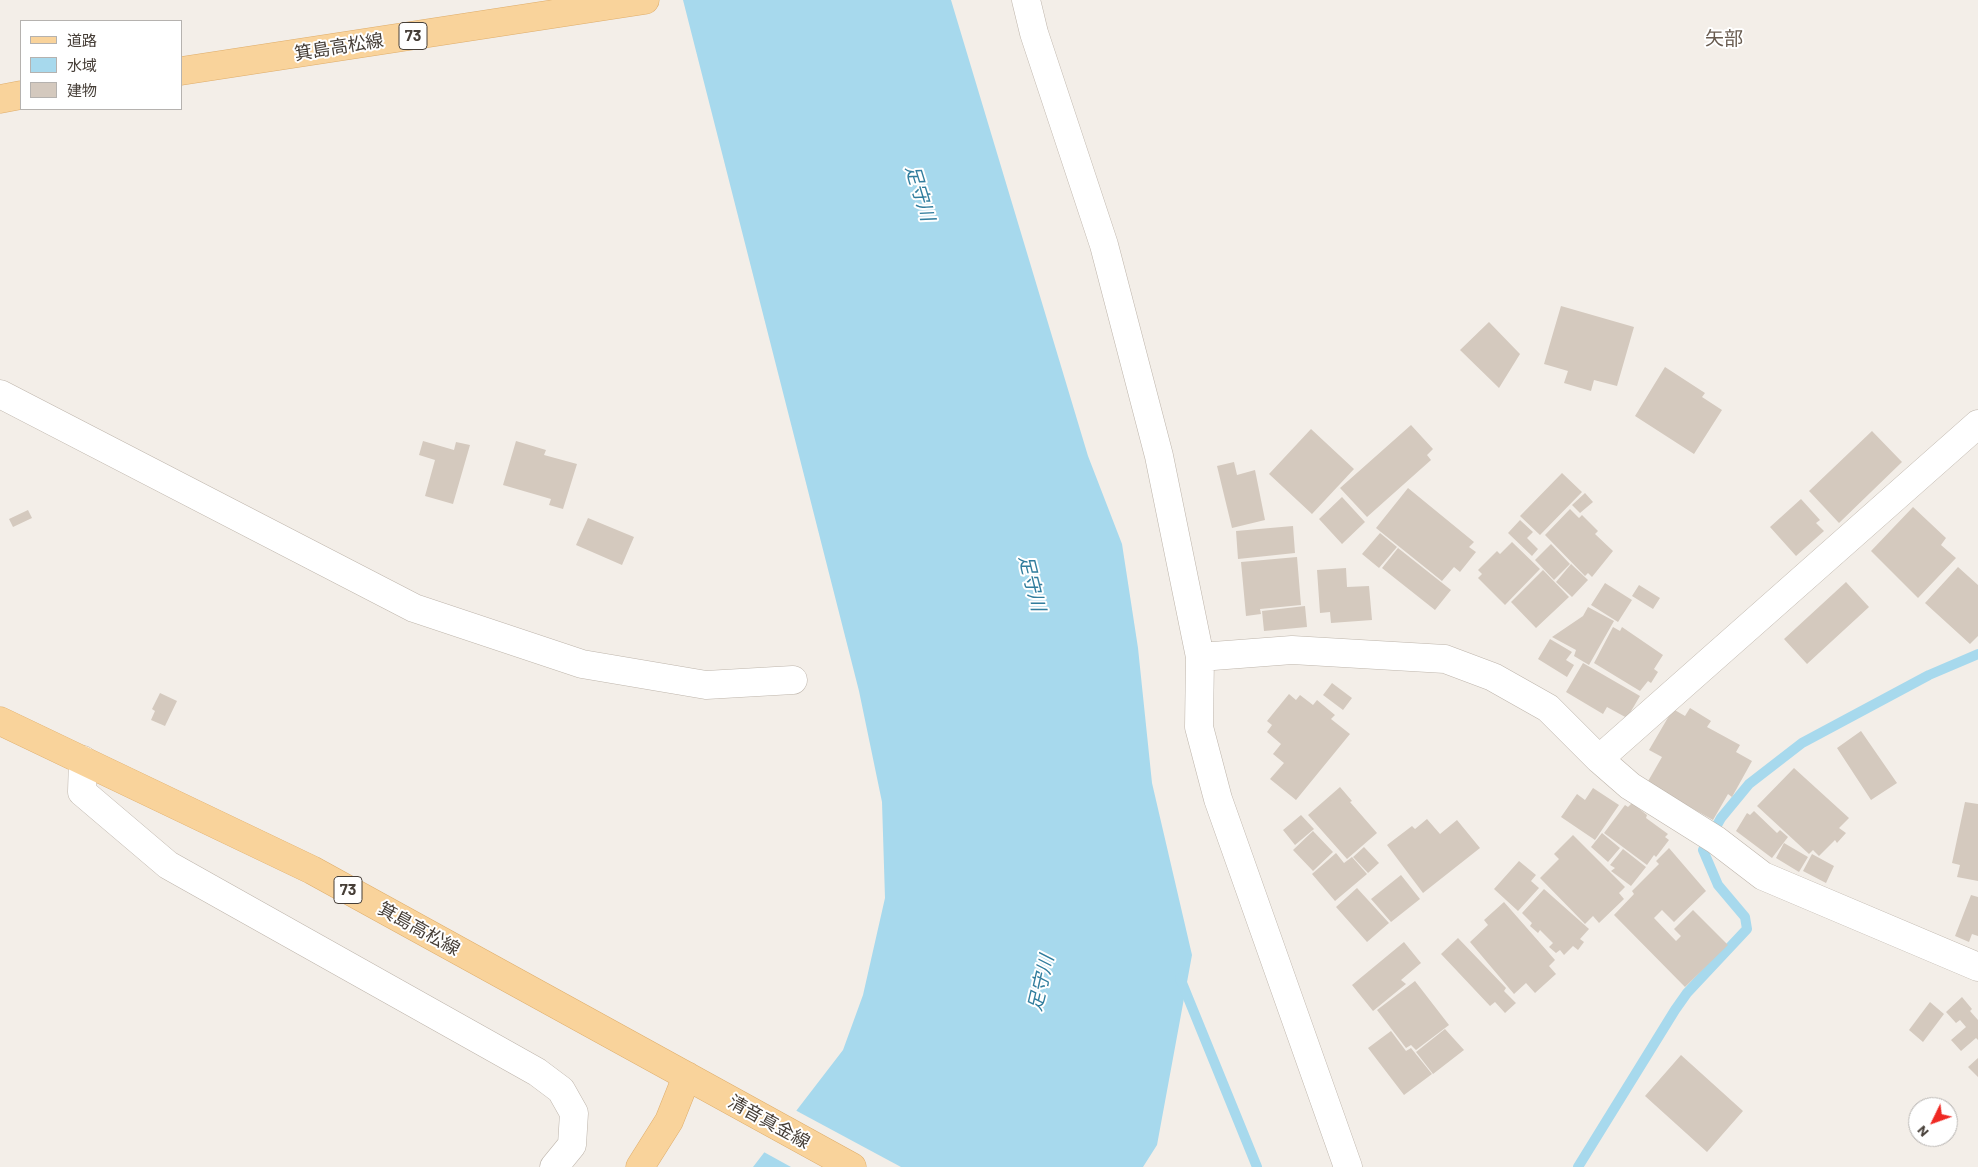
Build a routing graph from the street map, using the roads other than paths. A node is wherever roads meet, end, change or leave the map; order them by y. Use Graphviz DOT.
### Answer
graph roads {
  1 [pos="645,0"];
  2 [pos="1026,0"];
  3 [pos="182,71"];
  4 [pos="20,95"];
  5 [pos="0,99"];
  6 [pos="0,394"];
  7 [pos="1978,424"];
  8 [pos="1200,657"];
  9 [pos="793,680"];
  10 [pos="0,721"];
  11 [pos="1599,759"];
  12 [pos="83,760"];
  13 [pos="1978,967"];
  14 [pos="686,1076"];
  15 [pos="554,1167"];
  16 [pos="640,1167"];
  17 [pos="852,1167"];
  18 [pos="1348,1167"];
  1 -- 3 [label="main road, 箕島高松線 / 73"];
  2 -- 8 [label="street"];
  4 -- 5 [label="main road"];
  6 -- 9 [label="street"];
  7 -- 11 [label="street"];
  8 -- 11 [label="street"];
  8 -- 18 [label="street"];
  10 -- 12 [label="main road, 箕島高松線 / 73"];
  11 -- 13 [label="street"];
  12 -- 14 [label="main road, 箕島高松線 / 73"];
  12 -- 15 [label="street"];
  14 -- 16 [label="main road"];
  14 -- 17 [label="main road, 清音真金線"];
}
